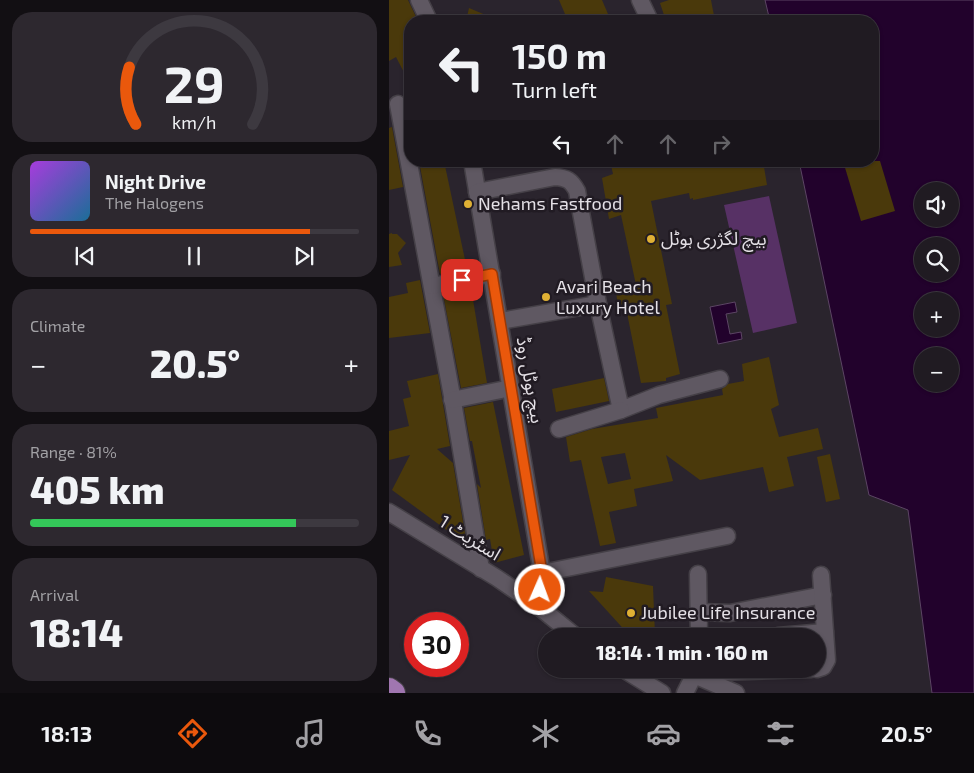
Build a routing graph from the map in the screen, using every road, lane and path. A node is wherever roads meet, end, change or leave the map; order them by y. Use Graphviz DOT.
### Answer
graph roads {
  1 [pos="419,0"];
  2 [pos="640,0"];
  3 [pos="426,15"];
  4 [pos="647,15"];
  5 [pos="399,103"];
  6 [pos="404,131"];
  7 [pos="411,167"];
  8 [pos="473,167"];
  9 [pos="477,192"];
  10 [pos="492,274"];
  11 [pos="432,286"];
  12 [pos="599,304"];
  13 [pos="500,321"];
  14 [pos="720,379"];
  15 [pos="511,388"];
  16 [pos="452,400"];
  17 [pos="621,410"];
  18 [pos="559,429"];
  19 [pos="389,512"];
  20 [pos="727,536"];
  21 [pos="481,569"];
  22 [pos="542,573"];
  23 [pos="698,574"];
  24 [pos="821,575"];
  25 [pos="823,595"];
  26 [pos="538,606"];
  27 [pos="699,612"];
  28 [pos="565,628"];
  29 [pos="699,628"];
  30 [pos="825,628"];
  31 [pos="826,646"];
  32 [pos="826,662"];
  33 [pos="638,678"];
  34 [pos="694,678"];
  35 [pos="710,678"];
  36 [pos="389,690"];
  37 [pos="393,693"];
  38 [pos="662,693"];
  39 [pos="685,693"];
  40 [pos="736,693"];
  1 -- 3 [label="street"];
  2 -- 4 [label="street"];
  5 -- 6 [label="street"];
  7 -- 11 [label="street"];
  8 -- 9 [label="street, بیچ ہوٹل روڈ"];
  9 -- 10 [label="street, بیچ ہوٹل روڈ"];
  9 -- 12 [label="street"];
  10 -- 11 [label="street"];
  10 -- 13 [label="street, بیچ ہوٹل روڈ"];
  11 -- 16 [label="street"];
  12 -- 13 [label="street"];
  12 -- 17 [label="street"];
  13 -- 15 [label="street, بیچ ہوٹل روڈ"];
  14 -- 17 [label="street"];
  15 -- 16 [label="street"];
  15 -- 22 [label="street, بیچ ہوٹل روڈ"];
  16 -- 21 [label="street"];
  17 -- 18 [label="street"];
  19 -- 21 [label="street, اسٹریٹ 1"];
  20 -- 22 [label="street"];
  21 -- 26 [label="street, اسٹریٹ 1"];
  22 -- 26 [label="street, بیچ ہوٹل روڈ"];
  23 -- 27 [label="street"];
  24 -- 25 [label="street"];
  25 -- 27 [label="street"];
  25 -- 30 [label="street"];
  26 -- 28 [label="street, اسٹریٹ 1"];
  27 -- 29 [label="street"];
  31 -- 32 [label="street"];
  33 -- 38 [label="street"];
  34 -- 39 [label="street"];
  35 -- 40 [label="street"];
  36 -- 37 [label="highway"];
}
